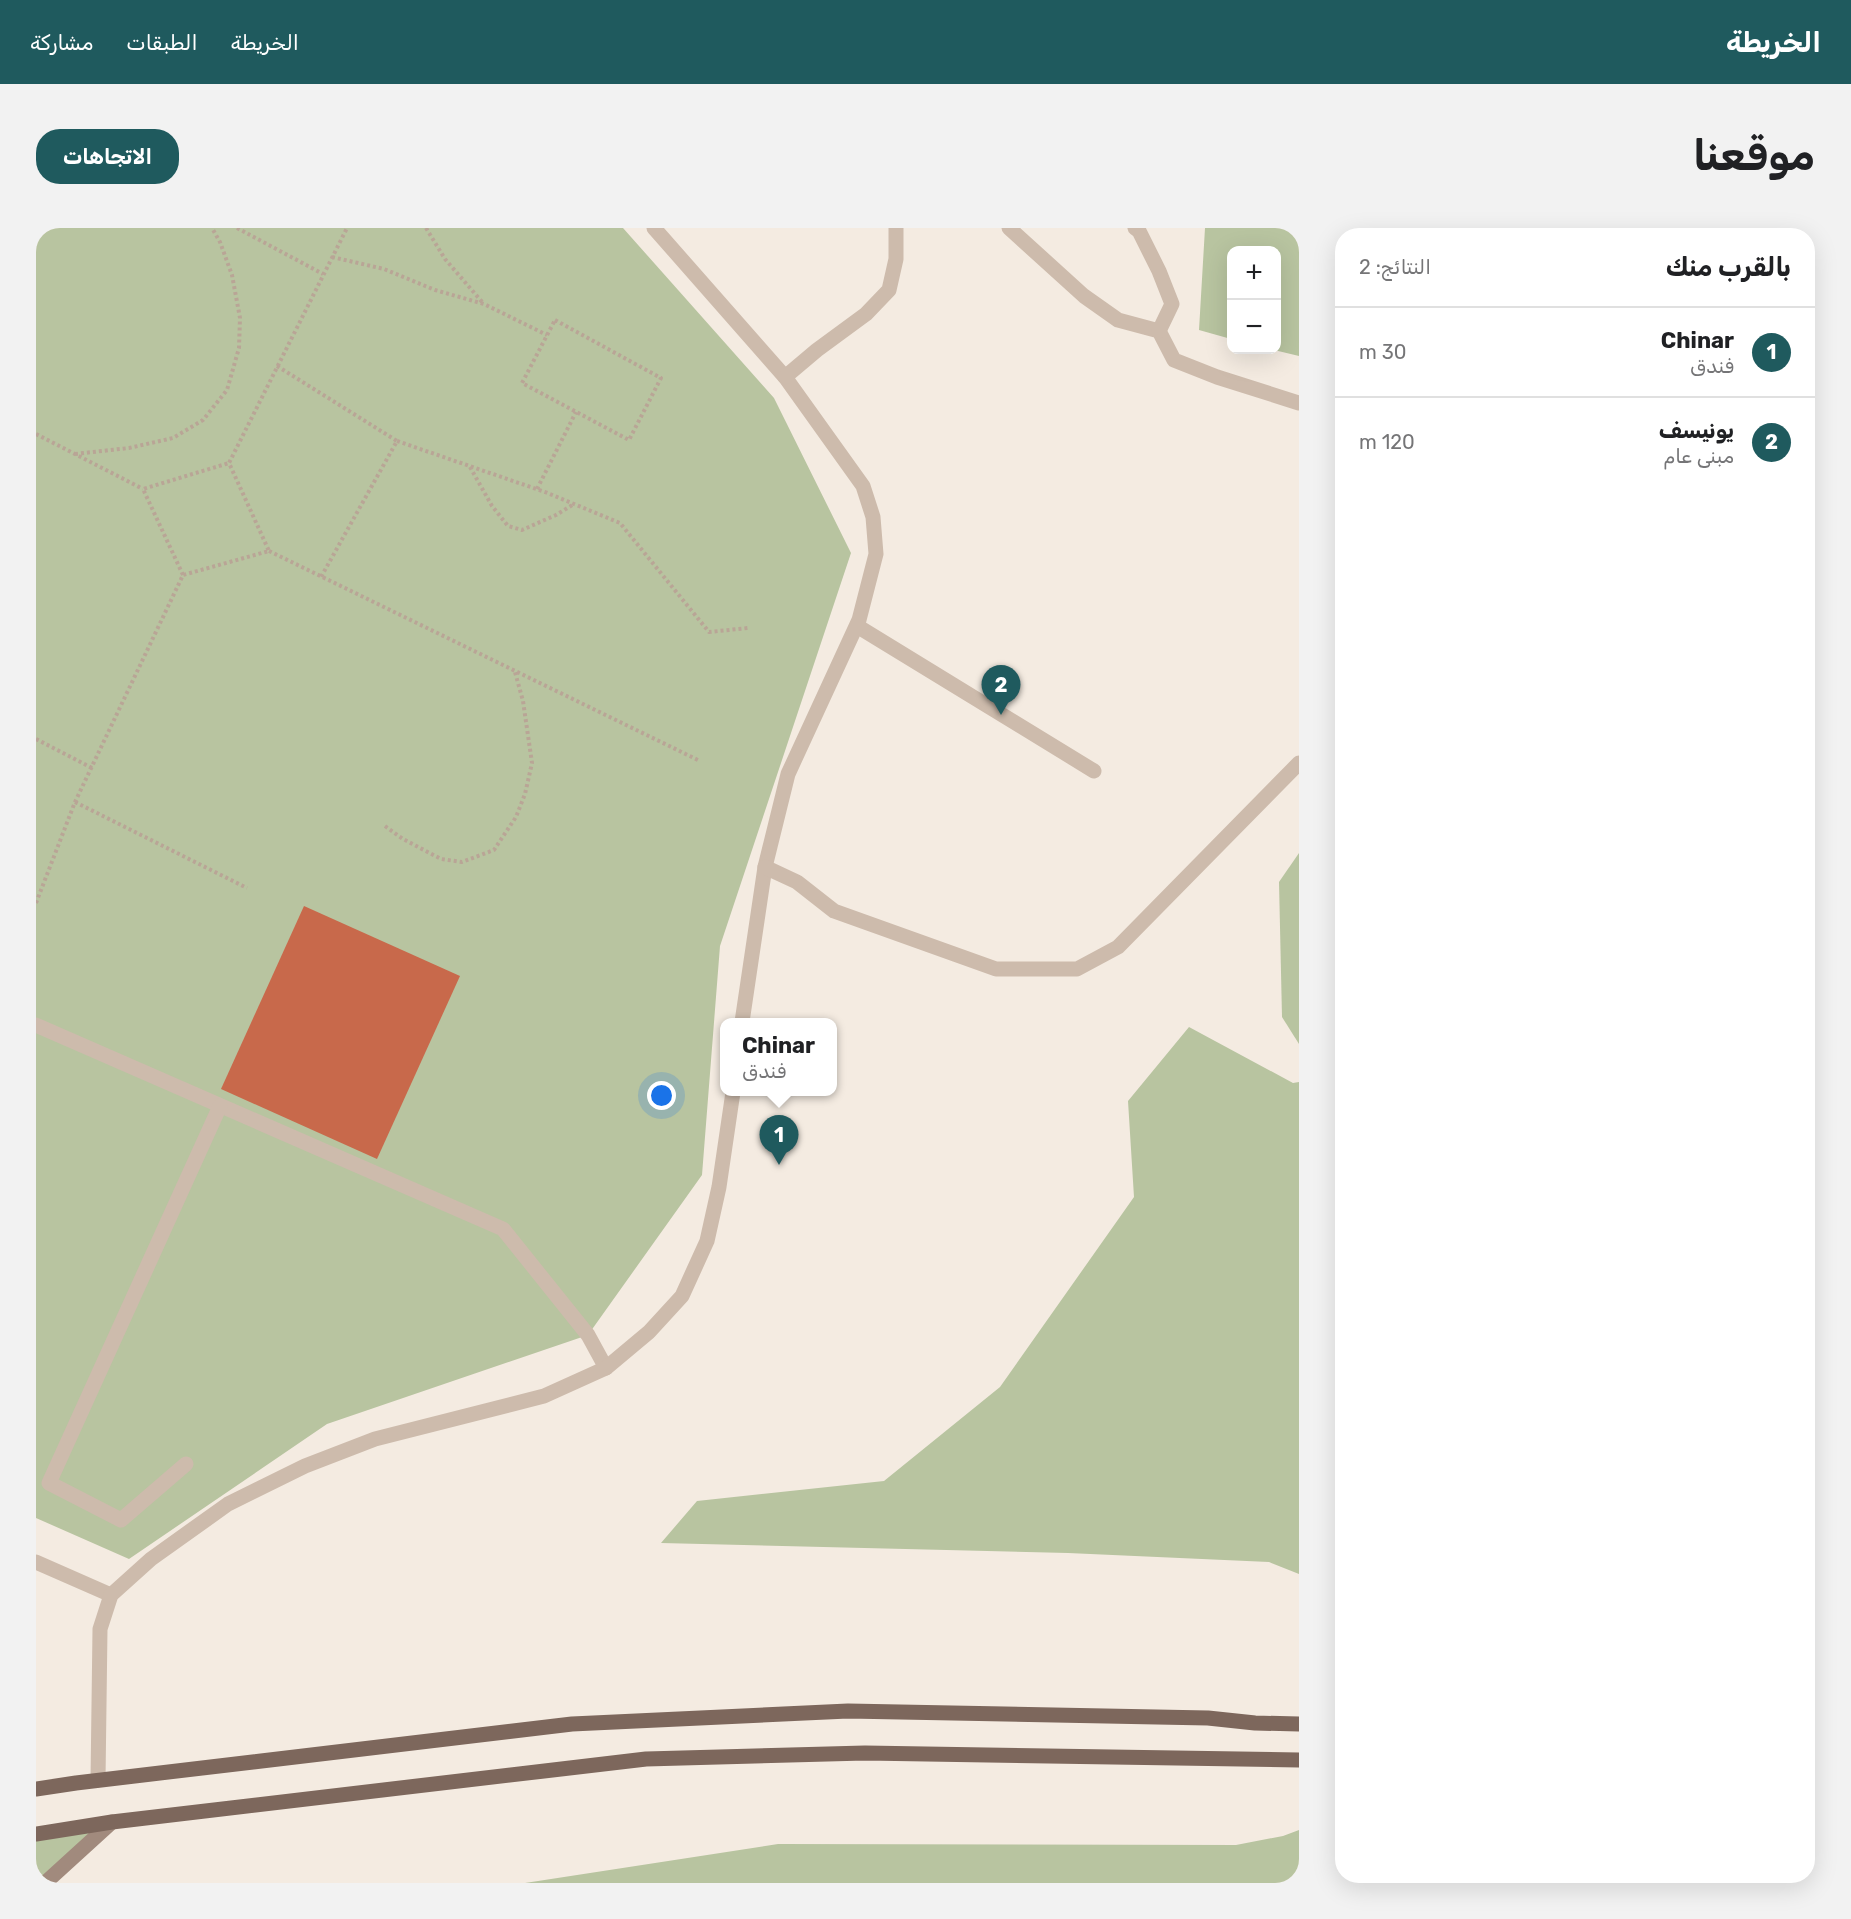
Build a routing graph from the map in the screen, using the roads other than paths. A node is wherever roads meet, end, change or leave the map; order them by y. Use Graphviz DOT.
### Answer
graph roads {
  1 [pos="654,228"];
  2 [pos="896,228"];
  3 [pos="1009,228"];
  4 [pos="1135,228"];
  5 [pos="1159,332"];
  6 [pos="785,377"];
  7 [pos="1299,403"];
  8 [pos="856,626"];
  9 [pos="1299,763"];
  10 [pos="1094,771"];
  11 [pos="765,867"];
  12 [pos="743,1018"];
  13 [pos="36,1025"];
  14 [pos="732,1096"];
  15 [pos="220,1106"];
  16 [pos="606,1368"];
  17 [pos="186,1464"];
  18 [pos="36,1562"];
  19 [pos="111,1595"];
  20 [pos="1299,1724"];
  21 [pos="1299,1760"];
  22 [pos="98,1780"];
  23 [pos="36,1789"];
  24 [pos="112,1822"];
  25 [pos="36,1834"];
  26 [pos="45,1883"];
  1 -- 6 [label="street"];
  2 -- 6 [label="street"];
  3 -- 5 [label="street"];
  4 -- 5 [label="street"];
  5 -- 7 [label="street"];
  6 -- 8 [label="street"];
  8 -- 10 [label="street"];
  8 -- 11 [label="street"];
  9 -- 11 [label="street"];
  11 -- 12 [label="street"];
  13 -- 15 [label="street"];
  14 -- 16 [label="street"];
  15 -- 16 [label="street"];
  15 -- 17 [label="street"];
  16 -- 19 [label="street"];
  18 -- 19 [label="street"];
  19 -- 22 [label="street"];
  20 -- 22 [label="main road"];
  21 -- 24 [label="main road"];
  22 -- 23 [label="main road"];
  24 -- 25 [label="main road"];
  24 -- 26 [label="main road"];
}
